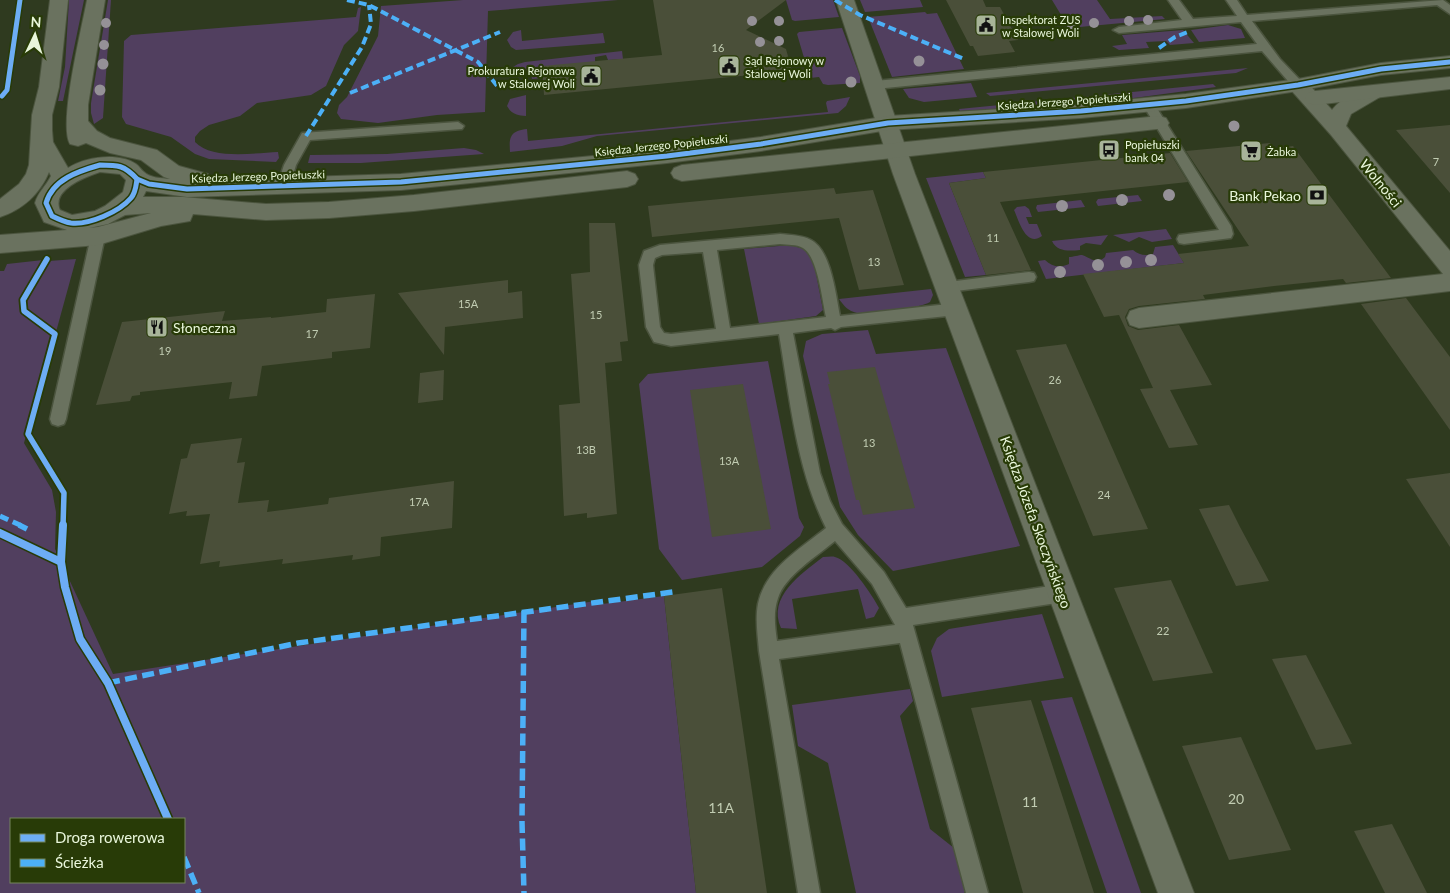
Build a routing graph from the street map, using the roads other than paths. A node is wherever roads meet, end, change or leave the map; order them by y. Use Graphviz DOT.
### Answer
graph roads {
  1 [pos="59,0"];
  2 [pos="96,0"];
  3 [pos="845,0"];
  4 [pos="1173,0"];
  5 [pos="1231,0"];
  6 [pos="1450,11"];
  7 [pos="1246,19"];
  8 [pos="1190,24"];
  9 [pos="1119,30"];
  10 [pos="1265,47"];
  11 [pos="1450,62"];
  12 [pos="1450,83"];
  13 [pos="875,85"];
  14 [pos="1305,92"];
  15 [pos="1373,92"];
  16 [pos="1154,114"];
  17 [pos="78,122"];
  18 [pos="888,123"];
  19 [pos="458,126"];
  20 [pos="1335,127"];
  21 [pos="42,142"];
  22 [pos="897,150"];
  23 [pos="100,164"];
  24 [pos="138,179"];
  25 [pos="284,186"];
  26 [pos="247,187"];
  27 [pos="53,198"];
  28 [pos="121,207"];
  29 [pos="0,208"];
  30 [pos="244,212"];
  31 [pos="0,214"];
  32 [pos="0,232"];
  33 [pos="98,236"];
  34 [pos="1184,239"];
  35 [pos="0,244"];
  36 [pos="708,246"];
  37 [pos="1450,268"];
  38 [pos="1029,278"];
  39 [pos="1450,282"];
  40 [pos="953,298"];
  41 [pos="1139,318"];
  42 [pos="835,324"];
  43 [pos="785,329"];
  44 [pos="724,335"];
  45 [pos="58,419"];
  46 [pos="836,530"];
  47 [pos="1062,593"];
  48 [pos="905,626"];
  49 [pos="768,651"];
  50 [pos="809,893"];
  51 [pos="977,893"];
  52 [pos="1176,893"];
  1 -- 21 [label="street"];
  2 -- 17 [label="street"];
  3 -- 13 [label="street, Księdza Józefa Skoczyńskiego"];
  4 -- 8 [label="lane"];
  5 -- 7 [label="lane"];
  6 -- 7 [label="lane"];
  7 -- 8 [label="lane"];
  7 -- 10 [label="lane"];
  8 -- 9 [label="lane"];
  10 -- 13 [label="lane"];
  10 -- 14 [label="lane"];
  11 -- 14 [label="street"];
  12 -- 15 [label="street, Księdza Jerzego Popiełuszki"];
  13 -- 18 [label="street, Księdza Józefa Skoczyńskiego"];
  14 -- 15 [label="street, Księdza Jerzego Popiełuszki"];
  14 -- 16 [label="street, Księdza Jerzego Popiełuszki"];
  14 -- 16 [label="street, Księdza Jerzego Popiełuszki"];
  14 -- 20 [label="street, Wolności"];
  15 -- 20 [label="street"];
  16 -- 18 [label="street, Księdza Jerzego Popiełuszki"];
  16 -- 22 [label="street, Księdza Jerzego Popiełuszki"];
  16 -- 34 [label="lane"];
  17 -- 23 [label="street"];
  17 -- 26 [label="street"];
  18 -- 22 [label="street, Księdza Józefa Skoczyńskiego"];
  18 -- 25 [label="street, Księdza Jerzego Popiełuszki"];
  19 -- 25 [label="lane"];
  20 -- 37 [label="street, Wolności"];
  21 -- 27 [label="street"];
  21 -- 29 [label="street"];
  22 -- 30 [label="street, Księdza Jerzego Popiełuszki"];
  22 -- 40 [label="street, Księdza Józefa Skoczyńskiego"];
  23 -- 24 [label="street"];
  23 -- 27 [label="street"];
  24 -- 26 [label="street, Księdza Jerzego Popiełuszki"];
  24 -- 28 [label="street"];
  25 -- 26 [label="street, Księdza Jerzego Popiełuszki"];
  27 -- 28 [label="street"];
  27 -- 31 [label="street"];
  27 -- 32 [label="street"];
  28 -- 30 [label="street, Księdza Jerzego Popiełuszki"];
  30 -- 33 [label="street"];
  33 -- 35 [label="street"];
  33 -- 45 [label="lane"];
  36 -- 42 [label="lane"];
  36 -- 44 [label="lane"];
  36 -- 44 [label="lane"];
  38 -- 40 [label="lane"];
  39 -- 41 [label="street"];
  40 -- 42 [label="lane"];
  40 -- 47 [label="street, Księdza Józefa Skoczyńskiego"];
  42 -- 43 [label="lane"];
  43 -- 44 [label="lane"];
  43 -- 46 [label="lane"];
  46 -- 48 [label="lane"];
  46 -- 49 [label="lane"];
  47 -- 48 [label="lane"];
  47 -- 52 [label="street, Księdza Józefa Skoczyńskiego"];
  48 -- 49 [label="lane"];
  48 -- 51 [label="lane"];
  49 -- 50 [label="lane"];
}
